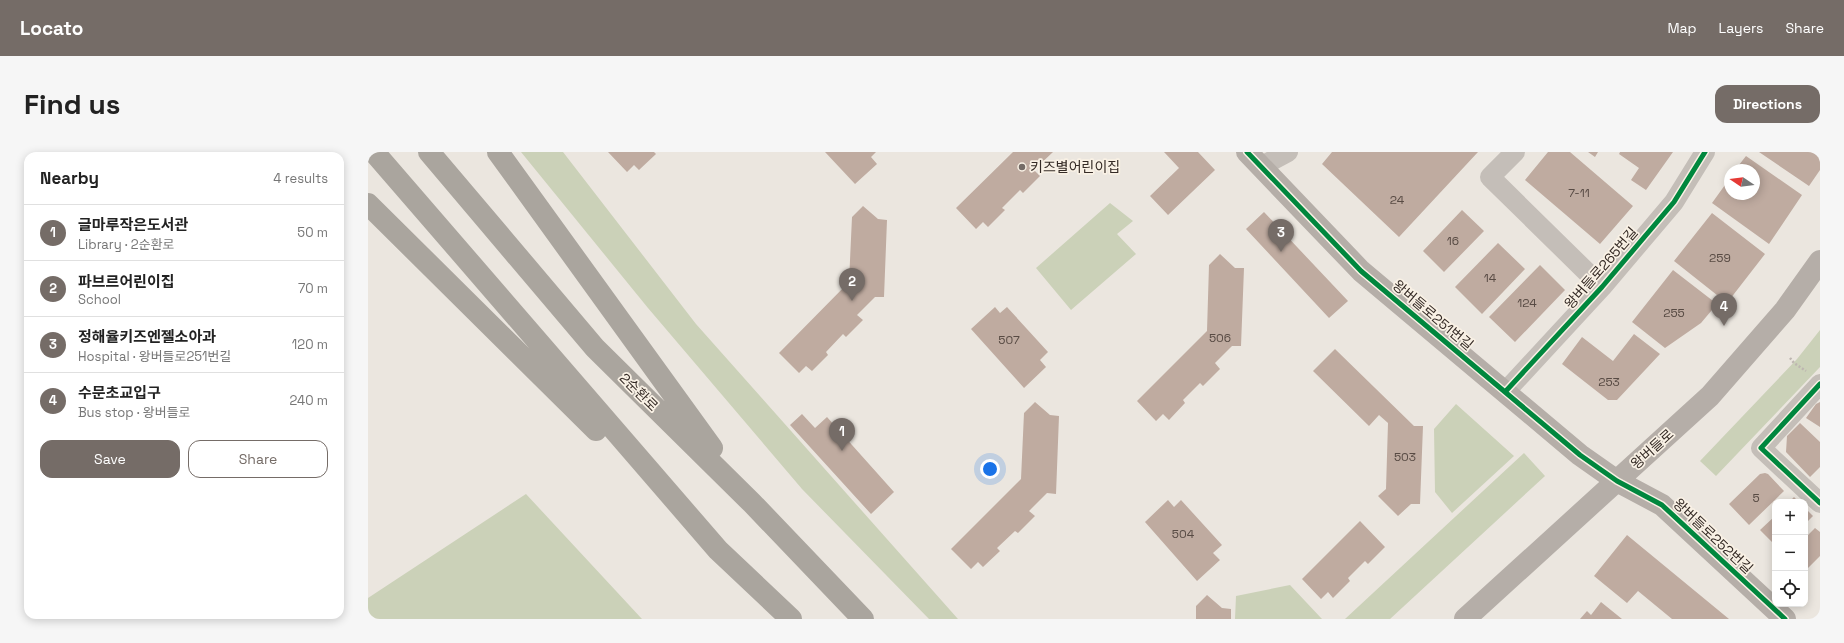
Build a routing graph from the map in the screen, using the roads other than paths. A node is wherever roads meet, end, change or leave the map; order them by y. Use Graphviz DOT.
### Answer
graph roads {
  1 [pos="374,152"];
  2 [pos="429,152"];
  3 [pos="498,152"];
  4 [pos="1288,152"];
  5 [pos="1514,152"];
  6 [pos="1705,152"];
  7 [pos="1255,159"];
  8 [pos="368,204"];
  9 [pos="1820,261"];
  10 [pos="1602,287"];
  11 [pos="1820,384"];
  12 [pos="1505,392"];
  13 [pos="1617,481"];
  14 [pos="752,502"];
  15 [pos="1820,503"];
  16 [pos="718,550"];
  17 [pos="791,619"];
  18 [pos="863,619"];
  19 [pos="1465,619"];
  20 [pos="1785,619"];
  1 -- 16 [label="highway"];
  2 -- 14 [label="highway, 2순환로"];
  3 -- 14 [label="highway"];
  4 -- 7 [label="street"];
  5 -- 10 [label="street, 왕버들로265번길"];
  6 -- 10 [label="street, 왕버들로265번길"];
  7 -- 12 [label="street, 왕버들로251번길"];
  8 -- 16 [label="highway"];
  9 -- 13 [label="street, 왕버들로"];
  10 -- 12 [label="street, 왕버들로265번길"];
  11 -- 15 [label="street"];
  12 -- 13 [label="street, 왕버들로251번길"];
  13 -- 19 [label="street, 왕버들로"];
  13 -- 20 [label="street, 왕버들로252번길"];
  14 -- 18 [label="highway, 2순환로"];
  16 -- 17 [label="highway"];
}
